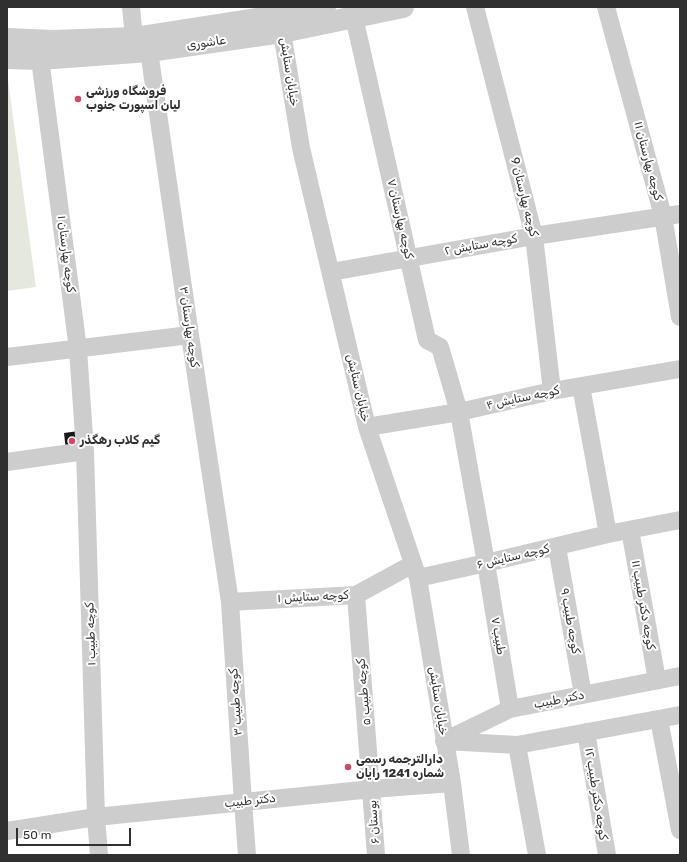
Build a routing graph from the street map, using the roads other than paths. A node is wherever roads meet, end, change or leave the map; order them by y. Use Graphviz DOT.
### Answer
graph roads {
  1 [pos="131,7"];
  2 [pos="325,7"];
  3 [pos="404,7"];
  4 [pos="475,7"];
  5 [pos="606,7"];
  6 [pos="351,12"];
  7 [pos="289,18"];
  8 [pos="7,39"];
  9 [pos="141,45"];
  10 [pos="7,58"];
  11 [pos="40,59"];
  12 [pos="671,215"];
  13 [pos="534,236"];
  14 [pos="409,258"];
  15 [pos="331,272"];
  16 [pos="680,316"];
  17 [pos="190,335"];
  18 [pos="78,349"];
  19 [pos="7,357"];
  20 [pos="680,369"];
  21 [pos="581,386"];
  22 [pos="552,391"];
  23 [pos="459,412"];
  24 [pos="367,427"];
  25 [pos="85,450"];
  26 [pos="7,462"];
  27 [pos="680,520"];
  28 [pos="630,530"];
  29 [pos="608,534"];
  30 [pos="557,546"];
  31 [pos="486,563"];
  32 [pos="415,571"];
  33 [pos="356,595"];
  34 [pos="230,602"];
  35 [pos="680,676"];
  36 [pos="657,680"];
  37 [pos="583,696"];
  38 [pos="510,709"];
  39 [pos="680,715"];
  40 [pos="659,719"];
  41 [pos="586,732"];
  42 [pos="444,741"];
  43 [pos="517,745"];
  44 [pos="452,783"];
  45 [pos="372,789"];
  46 [pos="243,802"];
  47 [pos="96,817"];
  48 [pos="680,830"];
  49 [pos="7,831"];
  50 [pos="99,855"];
  51 [pos="247,855"];
  52 [pos="376,855"];
  53 [pos="461,855"];
  54 [pos="537,855"];
  55 [pos="607,855"];
  1 -- 9 [label="street, کوچه بهارستان ۳"];
  2 -- 7 [label="street, عاشوری"];
  3 -- 6 [label="street, عاشوری"];
  4 -- 13 [label="street, کوچه بهارستان 9"];
  5 -- 12 [label="street, کوچه بهارستان ۱۱"];
  6 -- 7 [label="street, عاشوری"];
  6 -- 14 [label="street, کوچه بهارستان ۷"];
  7 -- 9 [label="street, عاشوری"];
  7 -- 15 [label="street, خیابان ستایش"];
  8 -- 9 [label="street, عاشوری"];
  9 -- 11 [label="street, عاشوری"];
  9 -- 17 [label="street, کوچه بهارستان ۳"];
  10 -- 11 [label="street, عاشوری"];
  11 -- 18 [label="street, کوچه بهارستان ۱"];
  12 -- 13 [label="street, کوچه ستایش ۲"];
  12 -- 16 [label="street, کوچه بهارستان ۱۱"];
  13 -- 14 [label="street, کوچه ستایش ۲"];
  13 -- 22 [label="street, کوچه بهارستان 9"];
  14 -- 15 [label="street, کوچه ستایش ۲"];
  14 -- 23 [label="street, کوچه بهارستان ۷"];
  15 -- 24 [label="street, خیابان ستایش"];
  17 -- 18 [label="street"];
  17 -- 34 [label="street, کوچه بهارستان ۳"];
  18 -- 19 [label="street"];
  18 -- 25 [label="street, کوچه بهارستان ۱"];
  20 -- 21 [label="street, کوچه ستایش ۴"];
  21 -- 22 [label="street, کوچه ستایش ۴"];
  21 -- 29 [label="street"];
  22 -- 23 [label="street, کوچه ستایش ۴"];
  23 -- 24 [label="street, کوچه ستایش ۴"];
  23 -- 31 [label="street, کوچه بهارستان ۷"];
  24 -- 32 [label="street, خیابان ستایش"];
  25 -- 26 [label="street"];
  25 -- 47 [label="street, کوچه طبیب ۱"];
  27 -- 28 [label="street, کوچه ستایش ۶"];
  28 -- 29 [label="street, کوچه ستایش ۶"];
  28 -- 36 [label="street, کوچه دکتر طبیب ۱۱"];
  29 -- 30 [label="street, کوچه ستایش ۶"];
  30 -- 31 [label="street, کوچه ستایش ۶"];
  30 -- 37 [label="street, کوچه طبیب ۹"];
  31 -- 32 [label="street, کوچه ستایش ۶"];
  31 -- 38 [label="street, طبیب ۷"];
  32 -- 33 [label="street, کوچه ستایش ۱"];
  32 -- 42 [label="street, خیابان ستایش"];
  33 -- 34 [label="street, کوچه ستایش ۱"];
  33 -- 45 [label="street, کوچه طبیب ۵"];
  34 -- 46 [label="street, کوچه طبیب ۳"];
  35 -- 36 [label="street, دکتر طبیب"];
  36 -- 37 [label="street, دکتر طبیب"];
  37 -- 38 [label="street, دکتر طبیب"];
  38 -- 42 [label="street, دکتر طبیب"];
  39 -- 40 [label="street"];
  40 -- 41 [label="street"];
  40 -- 48 [label="street"];
  41 -- 43 [label="street"];
  41 -- 55 [label="street, کوچه دکتر طبیب ۱۲"];
  42 -- 43 [label="street"];
  42 -- 44 [label="street"];
  43 -- 54 [label="street"];
  44 -- 45 [label="street, دکتر طبیب"];
  44 -- 53 [label="street"];
  45 -- 46 [label="street, دکتر طبیب"];
  45 -- 52 [label="street, بوستان ۶"];
  46 -- 47 [label="street, دکتر طبیب"];
  46 -- 51 [label="street, کوچه طبیب ۳"];
  47 -- 49 [label="street, دکتر طبیب"];
  47 -- 50 [label="street, کوچه طبیب ۱"];
}
